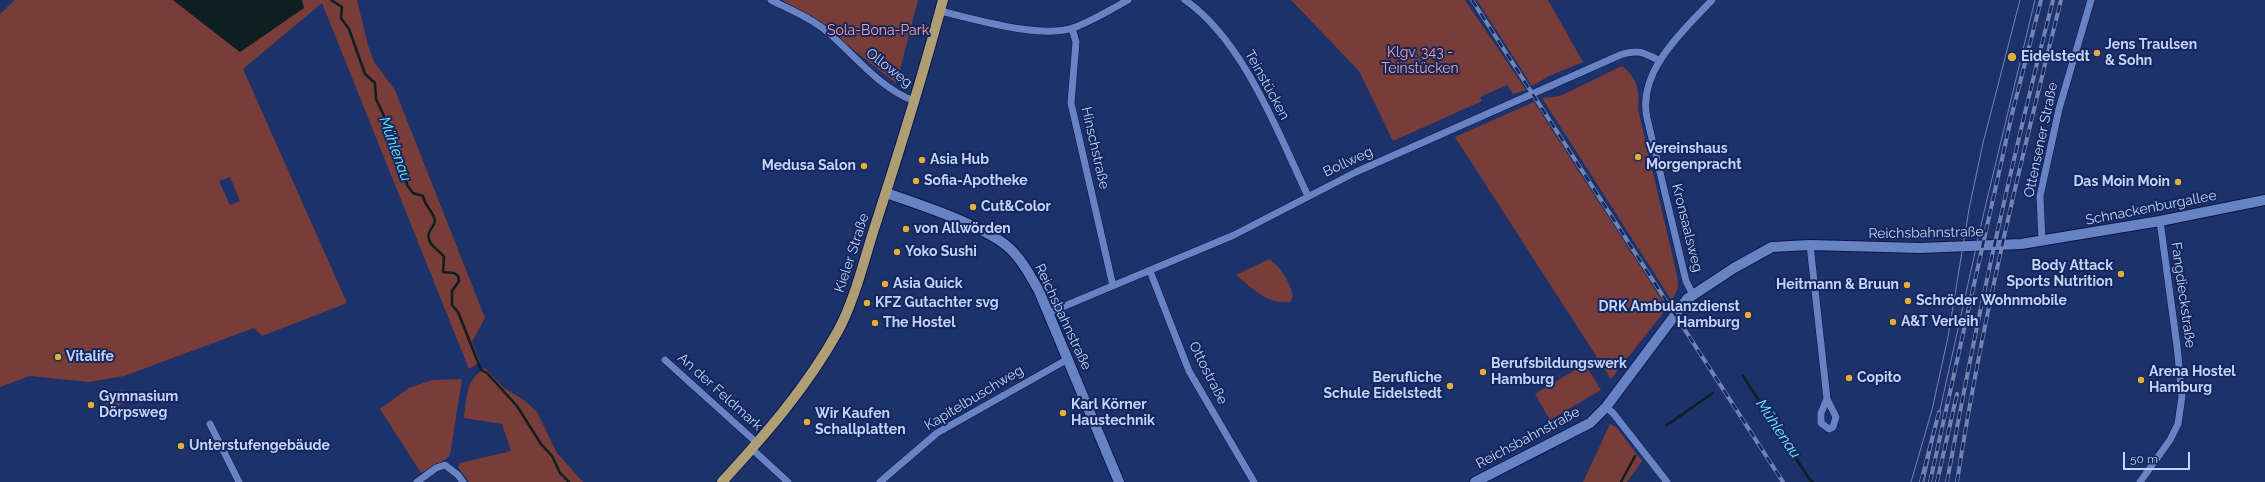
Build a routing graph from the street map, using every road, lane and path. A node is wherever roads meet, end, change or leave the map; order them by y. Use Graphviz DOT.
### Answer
graph roads {
  1 [pos="771,0"];
  2 [pos="943,0"];
  3 [pos="1128,0"];
  4 [pos="1185,0"];
  5 [pos="1712,0"];
  6 [pos="2091,0"];
  7 [pos="940,11"];
  8 [pos="1072,28"];
  9 [pos="1660,62"];
  10 [pos="914,101"];
  11 [pos="886,193"];
  12 [pos="1308,196"];
  13 [pos="2265,200"];
  14 [pos="2160,221"];
  15 [pos="2042,241"];
  16 [pos="1810,245"];
  17 [pos="1150,270"];
  18 [pos="1113,286"];
  19 [pos="1692,294"];
  20 [pos="1048,313"];
  21 [pos="1068,359"];
  22 [pos="665,360"];
  23 [pos="1827,398"];
  24 [pos="1606,407"];
  25 [pos="210,424"];
  26 [pos="754,446"];
  27 [pos="239,482"];
  28 [pos="417,482"];
  29 [pos="463,482"];
  30 [pos="722,482"];
  31 [pos="788,482"];
  32 [pos="880,482"];
  33 [pos="1119,482"];
  34 [pos="1254,482"];
  35 [pos="1475,482"];
  36 [pos="1667,482"];
  37 [pos="2140,482"];
  1 -- 10 [label="street, Olloweg"];
  2 -- 7 [label="main road, Kieler Straße"];
  3 -- 8 [label="street"];
  4 -- 12 [label="street, Teinstücken"];
  5 -- 9 [label="street, Kronsaalsweg"];
  6 -- 15 [label="street, Ottensener Straße"];
  7 -- 8 [label="street"];
  7 -- 10 [label="main road, Kieler Straße"];
  8 -- 18 [label="street, Hinschstraße"];
  9 -- 12 [label="street, Bollweg"];
  9 -- 19 [label="street, Kronsaalsweg"];
  10 -- 11 [label="main road, Kieler Straße"];
  11 -- 20 [label="street, Reichsbahnstraße"];
  11 -- 26 [label="main road, Kieler Straße"];
  12 -- 17 [label="street, Bollweg"];
  13 -- 14 [label="street, Schnackenburgallee"];
  14 -- 15 [label="street, Schnackenburgallee"];
  14 -- 37 [label="street, Fangdieckstraße"];
  15 -- 16 [label="street, Reichsbahnstraße"];
  16 -- 19 [label="street, Reichsbahnstraße"];
  16 -- 23 [label="street"];
  17 -- 18 [label="street, Bollweg"];
  17 -- 34 [label="street, Ottostraße"];
  18 -- 20 [label="street, Bollweg"];
  19 -- 24 [label="street, Reichsbahnstraße"];
  20 -- 21 [label="street, Reichsbahnstraße"];
  21 -- 32 [label="street, Kapitelbuschweg"];
  21 -- 33 [label="street, Reichsbahnstraße"];
  22 -- 26 [label="street, An der Feldmark"];
  24 -- 35 [label="street, Reichsbahnstraße"];
  24 -- 36 [label="street"];
  25 -- 27 [label="street"];
  26 -- 30 [label="main road, Kieler Straße"];
  26 -- 31 [label="street, An der Feldmark"];
  28 -- 29 [label="street"];
}
